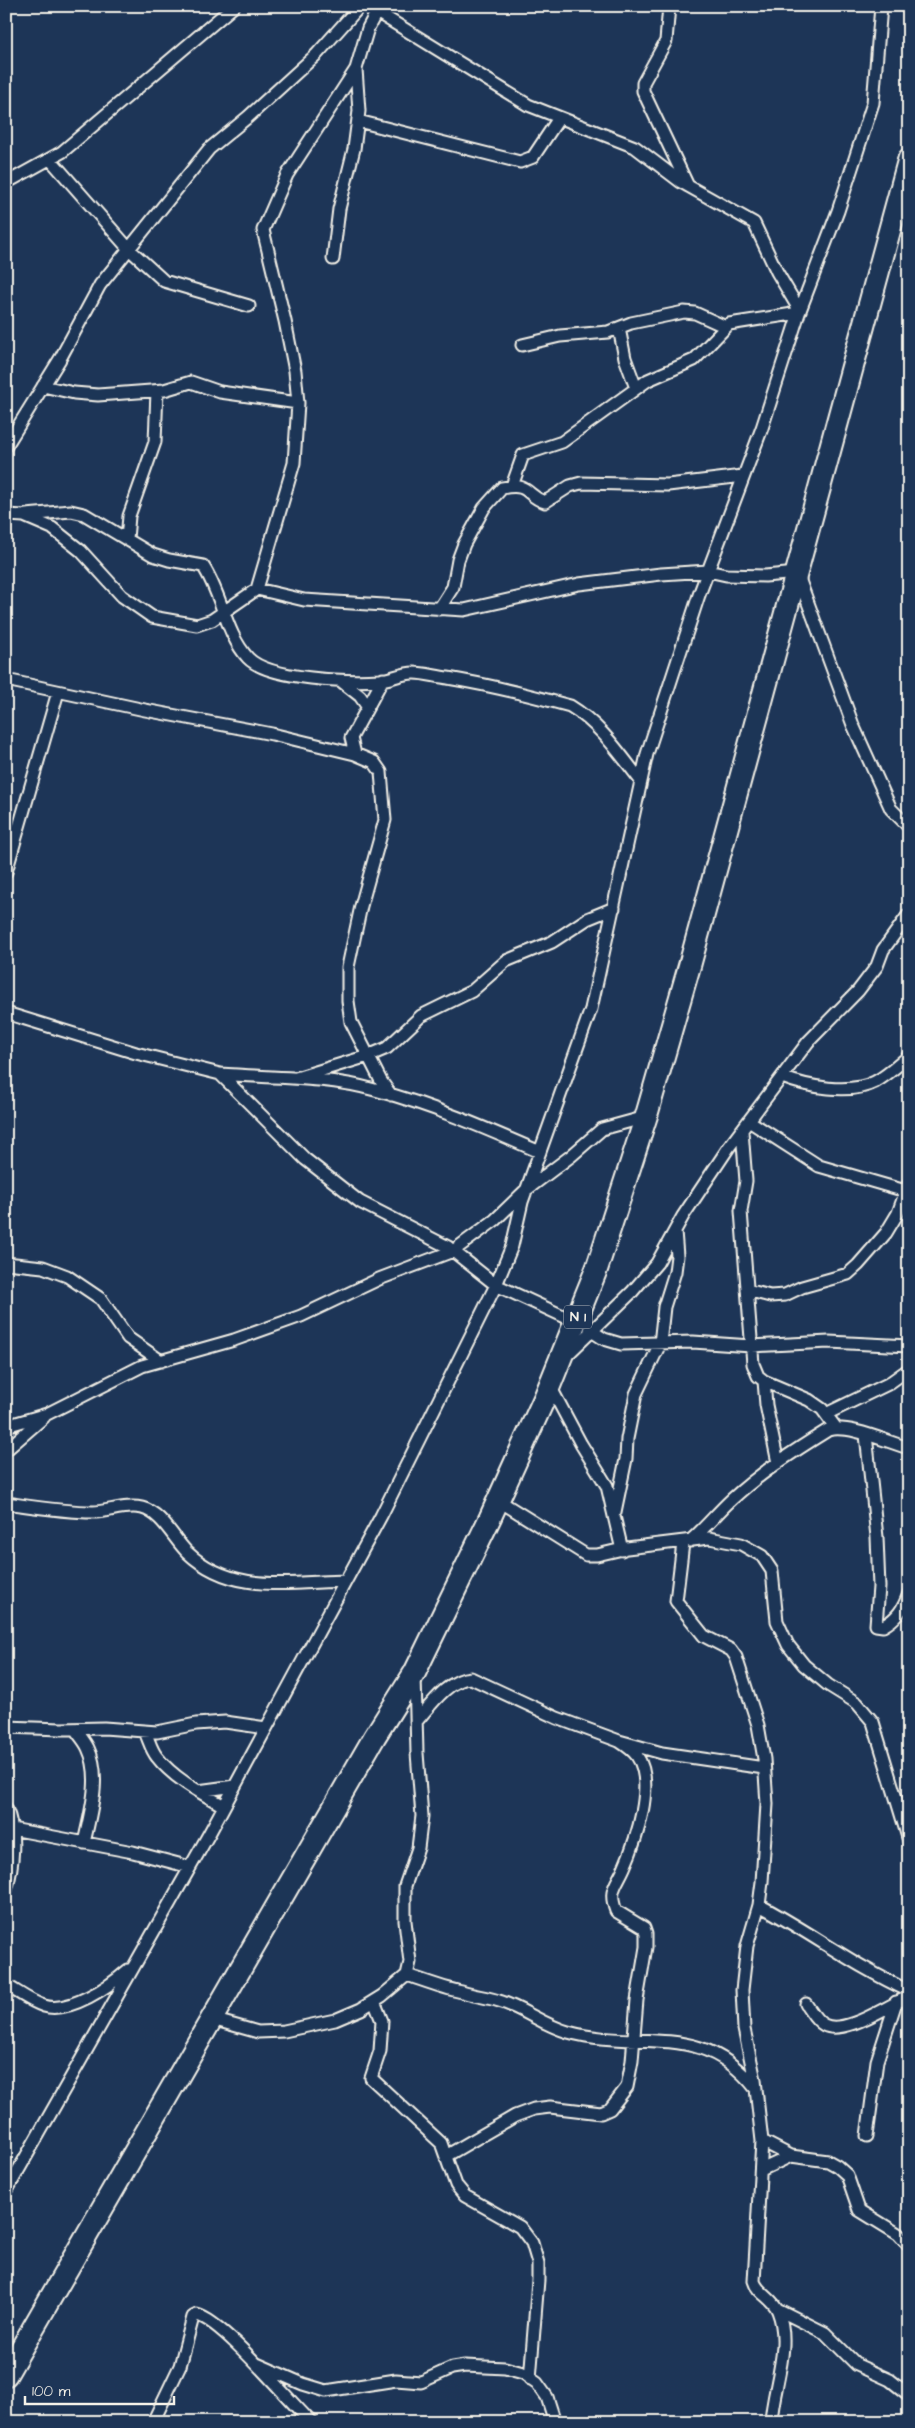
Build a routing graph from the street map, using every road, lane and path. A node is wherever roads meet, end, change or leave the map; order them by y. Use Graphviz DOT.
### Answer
graph roads {
  1 [pos="234,6"];
  2 [pos="360,6"];
  3 [pos="669,6"];
  4 [pos="881,6"];
  5 [pos="371,10"];
  6 [pos="356,69"];
  7 [pos="560,118"];
  8 [pos="358,121"];
  9 [pos="50,159"];
  10 [pos="909,159"];
  11 [pos="6,183"];
  12 [pos="688,186"];
  13 [pos="129,249"];
  14 [pos="333,259"];
  15 [pos="249,306"];
  16 [pos="799,312"];
  17 [pos="726,327"];
  18 [pos="619,328"];
  19 [pos="522,345"];
  20 [pos="43,386"];
  21 [pos="636,388"];
  22 [pos="156,391"];
  23 [pos="298,403"];
  24 [pos="6,446"];
  25 [pos="743,476"];
  26 [pos="512,486"];
  27 [pos="7,516"];
  28 [pos="24,516"];
  29 [pos="127,540"];
  30 [pos="708,571"];
  31 [pos="798,573"];
  32 [pos="257,589"];
  33 [pos="439,609"];
  34 [pos="223,612"];
  35 [pos="6,680"];
  36 [pos="383,680"];
  37 [pos="341,681"];
  38 [pos="58,692"];
  39 [pos="367,706"];
  40 [pos="355,754"];
  41 [pos="642,781"];
  42 [pos="6,816"];
  43 [pos="909,827"];
  44 [pos="11,851"];
  45 [pos="6,872"];
  46 [pos="614,908"];
  47 [pos="909,914"];
  48 [pos="6,1013"];
  49 [pos="368,1056"];
  50 [pos="909,1056"];
  51 [pos="220,1074"];
  52 [pos="296,1078"];
  53 [pos="782,1078"];
  54 [pos="391,1095"];
  55 [pos="646,1117"];
  56 [pos="750,1121"];
  57 [pos="742,1131"];
  58 [pos="540,1152"];
  59 [pos="907,1189"];
  60 [pos="526,1190"];
  61 [pos="675,1231"];
  62 [pos="453,1251"];
  63 [pos="6,1262"];
  64 [pos="496,1285"];
  65 [pos="747,1290"];
  66 [pos="583,1326"];
  67 [pos="660,1344"];
  68 [pos="751,1346"];
  69 [pos="909,1346"];
  70 [pos="161,1360"];
  71 [pos="909,1369"];
  72 [pos="764,1381"];
  73 [pos="550,1386"];
  74 [pos="47,1414"];
  75 [pos="826,1414"];
  76 [pos="6,1426"];
  77 [pos="836,1428"];
  78 [pos="866,1435"];
  79 [pos="909,1448"];
  80 [pos="6,1450"];
  81 [pos="778,1463"];
  82 [pos="498,1500"];
  83 [pos="6,1503"];
  84 [pos="615,1512"];
  85 [pos="687,1542"];
  86 [pos="622,1550"];
  87 [pos="346,1581"];
  88 [pos="909,1593"];
  89 [pos="415,1672"];
  90 [pos="416,1722"];
  91 [pos="6,1727"];
  92 [pos="266,1728"];
  93 [pos="75,1729"];
  94 [pos="145,1732"];
  95 [pos="619,1740"];
  96 [pos="764,1768"];
  97 [pos="235,1786"];
  98 [pos="198,1791"];
  99 [pos="224,1806"];
  100 [pos="6,1808"];
  101 [pos="12,1828"];
  102 [pos="909,1841"];
  103 [pos="84,1843"];
  104 [pos="190,1867"];
  105 [pos="6,1891"];
  106 [pos="759,1905"];
  107 [pos="134,1964"];
  108 [pos="407,1975"];
  109 [pos="6,1985"];
  110 [pos="904,1989"];
  111 [pos="901,2000"];
  112 [pos="374,2001"];
  113 [pos="806,2004"];
  114 [pos="212,2019"];
  115 [pos="633,2040"];
  116 [pos="756,2090"];
  117 [pos="867,2136"];
  118 [pos="762,2141"];
  119 [pos="446,2156"];
  120 [pos="791,2156"];
  121 [pos="761,2170"];
  122 [pos="6,2192"];
  123 [pos="909,2246"];
  124 [pos="777,2310"];
  125 [pos="257,2364"];
  126 [pos="6,2375"];
  127 [pos="530,2378"];
  128 [pos="909,2395"];
  129 [pos="547,2397"];
  130 [pos="153,2422"];
  131 [pos="311,2422"];
  132 [pos="548,2422"];
  133 [pos="555,2422"];
  134 [pos="771,2422"];
  1 -- 9 [label="street"];
  2 -- 13 [label="street"];
  3 -- 12 [label="street"];
  4 -- 16 [label="street"];
  5 -- 6 [label="street"];
  5 -- 7 [label="street"];
  6 -- 8 [label="street"];
  6 -- 23 [label="street"];
  7 -- 8 [label="street"];
  7 -- 12 [label="street"];
  8 -- 14 [label="street"];
  9 -- 11 [label="street"];
  9 -- 13 [label="street"];
  10 -- 31 [label="highway, N 1"];
  12 -- 16 [label="street"];
  13 -- 15 [label="street"];
  13 -- 20 [label="street"];
  16 -- 17 [label="street"];
  16 -- 25 [label="street"];
  17 -- 18 [label="street"];
  17 -- 21 [label="street"];
  18 -- 19 [label="street"];
  18 -- 21 [label="street"];
  20 -- 22 [label="street"];
  20 -- 24 [label="street"];
  21 -- 26 [label="street"];
  22 -- 23 [label="street"];
  22 -- 29 [label="street"];
  23 -- 32 [label="street"];
  25 -- 26 [label="street"];
  25 -- 30 [label="street"];
  26 -- 33 [label="street"];
  27 -- 28 [label="street"];
  28 -- 29 [label="street"];
  28 -- 34 [label="street"];
  29 -- 34 [label="street"];
  30 -- 31 [label="street"];
  30 -- 33 [label="street"];
  30 -- 41 [label="street"];
  31 -- 43 [label="street"];
  31 -- 55 [label="highway, N 1"];
  32 -- 33 [label="street"];
  32 -- 34 [label="street"];
  34 -- 37 [label="street"];
  35 -- 38 [label="street"];
  36 -- 37 [label="street"];
  36 -- 39 [label="street"];
  36 -- 41 [label="street"];
  37 -- 39 [label="street"];
  38 -- 40 [label="street"];
  38 -- 44 [label="street"];
  39 -- 40 [label="street"];
  40 -- 49 [label="street"];
  41 -- 46 [label="street"];
  42 -- 44 [label="street"];
  44 -- 45 [label="street"];
  46 -- 49 [label="street"];
  46 -- 58 [label="street"];
  47 -- 53 [label="street"];
  48 -- 51 [label="street"];
  49 -- 52 [label="street"];
  49 -- 54 [label="street"];
  50 -- 53 [label="street"];
  51 -- 52 [label="street"];
  51 -- 62 [label="street"];
  52 -- 54 [label="street"];
  53 -- 56 [label="street"];
  54 -- 58 [label="street"];
  55 -- 60 [label="street"];
  55 -- 66 [label="highway, N 1"];
  56 -- 57 [label="street"];
  56 -- 59 [label="street"];
  57 -- 61 [label="street"];
  57 -- 65 [label="street"];
  58 -- 60 [label="street"];
  59 -- 65 [label="street"];
  60 -- 62 [label="street"];
  60 -- 64 [label="street"];
  61 -- 66 [label="street"];
  61 -- 67 [label="street"];
  62 -- 64 [label="street"];
  62 -- 70 [label="street"];
  63 -- 70 [label="street"];
  64 -- 66 [label="street"];
  64 -- 87 [label="street"];
  65 -- 68 [label="street"];
  66 -- 67 [label="street"];
  66 -- 73 [label="highway, N 1"];
  67 -- 68 [label="street"];
  67 -- 84 [label="street"];
  68 -- 69 [label="street"];
  68 -- 72 [label="street"];
  70 -- 74 [label="street"];
  71 -- 75 [label="street"];
  72 -- 75 [label="street"];
  72 -- 81 [label="street"];
  73 -- 82 [label="highway, N 1"];
  73 -- 84 [label="street"];
  74 -- 76 [label="street"];
  74 -- 80 [label="street"];
  75 -- 77 [label="street"];
  77 -- 78 [label="street"];
  77 -- 81 [label="street"];
  78 -- 79 [label="street"];
  78 -- 88 [label="street"];
  81 -- 85 [label="street"];
  82 -- 86 [label="street"];
  82 -- 89 [label="highway, N 1"];
  83 -- 87 [label="street"];
  84 -- 86 [label="street"];
  85 -- 86 [label="street"];
  85 -- 96 [label="street"];
  85 -- 102 [label="street"];
  87 -- 92 [label="street"];
  89 -- 90 [label="street"];
  89 -- 114 [label="highway, N 1"];
  90 -- 95 [label="street"];
  90 -- 108 [label="street"];
  91 -- 93 [label="street"];
  92 -- 94 [label="street"];
  92 -- 97 [label="street"];
  93 -- 94 [label="street"];
  93 -- 103 [label="street"];
  94 -- 98 [label="street"];
  95 -- 96 [label="street"];
  95 -- 115 [label="street"];
  96 -- 106 [label="street"];
  97 -- 98 [label="street"];
  97 -- 99 [label="street"];
  98 -- 99 [label="street"];
  99 -- 104 [label="street"];
  100 -- 101 [label="street"];
  101 -- 103 [label="street"];
  101 -- 105 [label="street"];
  103 -- 104 [label="street"];
  104 -- 107 [label="street"];
  106 -- 110 [label="street"];
  106 -- 116 [label="street"];
  107 -- 109 [label="street"];
  107 -- 122 [label="street"];
  108 -- 112 [label="street"];
  108 -- 115 [label="street"];
  110 -- 111 [label="street"];
  111 -- 113 [label="street"];
  111 -- 117 [label="street"];
  112 -- 114 [label="street"];
  112 -- 119 [label="street"];
  114 -- 126 [label="highway, N 1"];
  115 -- 116 [label="street"];
  115 -- 119 [label="street"];
  116 -- 118 [label="street"];
  118 -- 120 [label="street"];
  118 -- 121 [label="street"];
  119 -- 127 [label="street"];
  120 -- 121 [label="street"];
  120 -- 123 [label="street"];
  121 -- 124 [label="street"];
  124 -- 128 [label="street"];
  124 -- 134 [label="street"];
  125 -- 127 [label="street"];
  125 -- 130 [label="street"];
  125 -- 131 [label="street"];
  127 -- 129 [label="street"];
  129 -- 132 [label="street"];
  129 -- 133 [label="street"];
}
